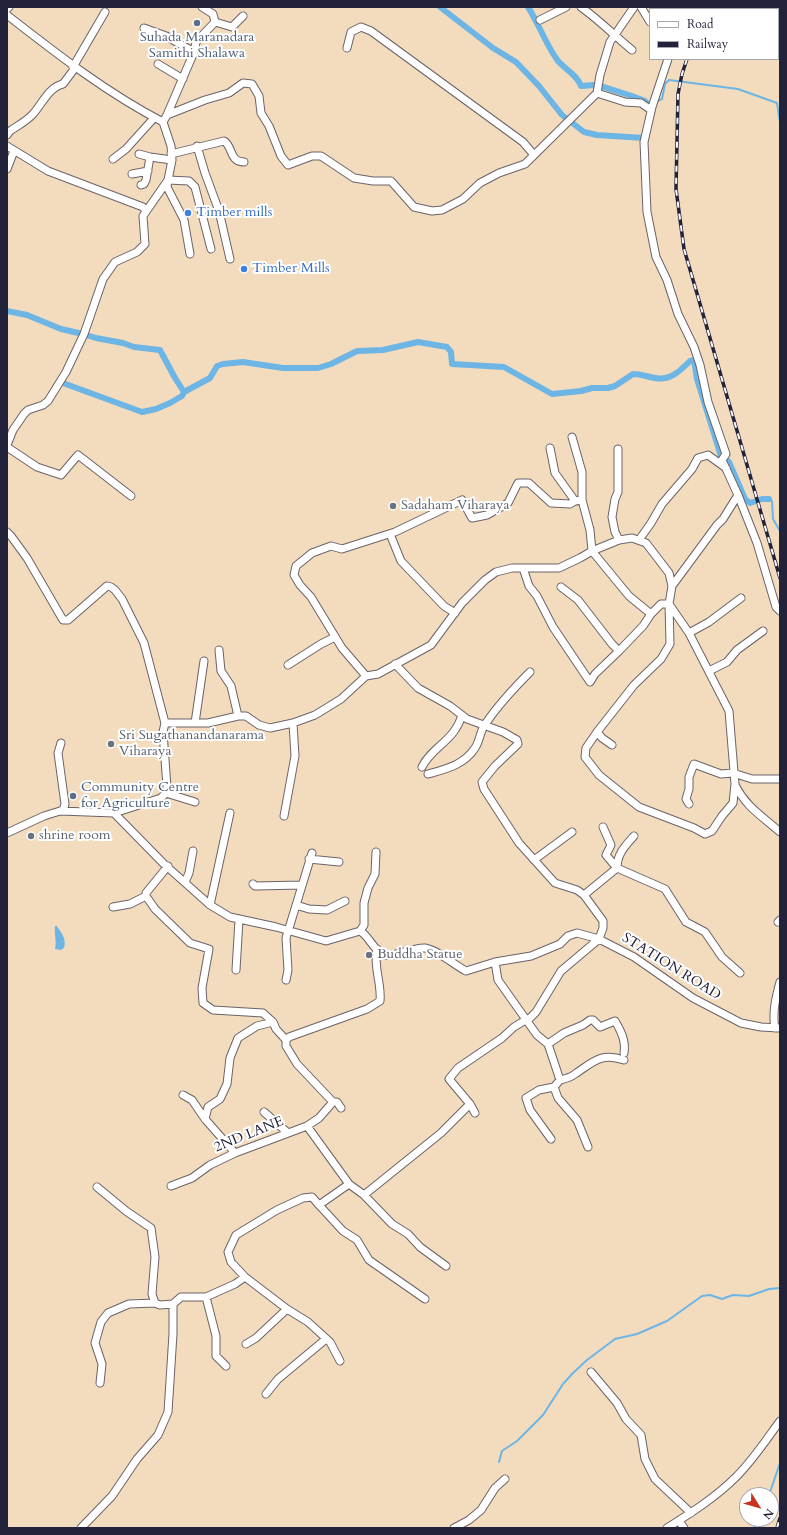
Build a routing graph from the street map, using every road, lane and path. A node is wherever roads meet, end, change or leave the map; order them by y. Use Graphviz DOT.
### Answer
graph roads {
  1 [pos="202,7"];
  2 [pos="566,7"];
  3 [pos="581,7"];
  4 [pos="634,7"];
  5 [pos="641,7"];
  6 [pos="105,12"];
  7 [pos="7,15"];
  8 [pos="243,16"];
  9 [pos="540,20"];
  10 [pos="649,20"];
  11 [pos="215,22"];
  12 [pos="144,28"];
  13 [pos="614,36"];
  14 [pos="347,48"];
  15 [pos="632,50"];
  16 [pos="194,52"];
  17 [pos="668,60"];
  18 [pos="158,64"];
  19 [pos="74,67"];
  20 [pos="183,79"];
  21 [pos="597,92"];
  22 [pos="652,109"];
  23 [pos="167,115"];
  24 [pos="154,118"];
  25 [pos="163,122"];
  26 [pos="7,134"];
  27 [pos="7,146"];
  28 [pos="198,146"];
  29 [pos="14,151"];
  30 [pos="139,154"];
  31 [pos="534,155"];
  32 [pos="150,157"];
  33 [pos="172,157"];
  34 [pos="113,159"];
  35 [pos="244,162"];
  36 [pos="7,169"];
  37 [pos="148,172"];
  38 [pos="132,174"];
  39 [pos="168,180"];
  40 [pos="141,185"];
  41 [pos="146,212"];
  42 [pos="211,249"];
  43 [pos="190,254"];
  44 [pos="230,259"];
  45 [pos="572,437"];
  46 [pos="7,446"];
  47 [pos="550,448"];
  48 [pos="618,449"];
  49 [pos="726,469"];
  50 [pos="738,495"];
  51 [pos="131,496"];
  52 [pos="579,500"];
  53 [pos="7,532"];
  54 [pos="392,533"];
  55 [pos="618,540"];
  56 [pos="639,540"];
  57 [pos="592,550"];
  58 [pos="523,568"];
  59 [pos="672,586"];
  60 [pos="561,587"];
  61 [pos="741,598"];
  62 [pos="669,604"];
  63 [pos="780,611"];
  64 [pos="456,613"];
  65 [pos="651,614"];
  66 [pos="763,631"];
  67 [pos="688,634"];
  68 [pos="335,637"];
  69 [pos="219,650"];
  70 [pos="619,651"];
  71 [pos="204,661"];
  72 [pos="395,664"];
  73 [pos="288,665"];
  74 [pos="709,671"];
  75 [pos="530,672"];
  76 [pos="366,676"];
  77 [pos="462,715"];
  78 [pos="238,716"];
  79 [pos="165,723"];
  80 [pos="194,723"];
  81 [pos="293,723"];
  82 [pos="484,725"];
  83 [pos="597,732"];
  84 [pos="61,743"];
  85 [pos="612,745"];
  86 [pos="422,767"];
  87 [pos="733,773"];
  88 [pos="428,774"];
  89 [pos="780,779"];
  90 [pos="735,784"];
  91 [pos="166,793"];
  92 [pos="195,802"];
  93 [pos="689,804"];
  94 [pos="63,811"];
  95 [pos="114,813"];
  96 [pos="230,813"];
  97 [pos="284,816"];
  98 [pos="603,828"];
  99 [pos="572,832"];
  100 [pos="780,832"];
  101 [pos="7,833"];
  102 [pos="634,836"];
  103 [pos="193,851"];
  104 [pos="376,852"];
  105 [pos="534,860"];
  106 [pos="339,862"];
  107 [pos="168,866"];
  108 [pos="618,868"];
  109 [pos="184,882"];
  110 [pos="254,884"];
  111 [pos="302,885"];
  112 [pos="584,895"];
  113 [pos="146,896"];
  114 [pos="345,901"];
  115 [pos="210,904"];
  116 [pos="296,905"];
  117 [pos="114,907"];
  118 [pos="239,920"];
  119 [pos="288,931"];
  120 [pos="360,931"];
  121 [pos="599,939"];
  122 [pos="377,950"];
  123 [pos="495,962"];
  124 [pos="236,970"];
  125 [pos="740,973"];
  126 [pos="286,980"];
  127 [pos="780,982"];
  128 [pos="527,1021"];
  129 [pos="273,1022"];
  130 [pos="778,1028"];
  131 [pos="286,1040"];
  132 [pos="548,1044"];
  133 [pos="560,1080"];
  134 [pos="554,1086"];
  135 [pos="183,1095"];
  136 [pos="333,1102"];
  137 [pos="470,1104"];
  138 [pos="341,1108"];
  139 [pos="264,1112"];
  140 [pos="475,1113"];
  141 [pos="205,1118"];
  142 [pos="306,1126"];
  143 [pos="288,1133"];
  144 [pos="551,1139"];
  145 [pos="588,1147"];
  146 [pos="235,1153"];
  147 [pos="349,1184"];
  148 [pos="171,1186"];
  149 [pos="97,1187"];
  150 [pos="364,1195"];
  151 [pos="319,1205"];
  152 [pos="446,1266"];
  153 [pos="245,1277"];
  154 [pos="206,1297"];
  155 [pos="425,1299"];
  156 [pos="155,1302"];
  157 [pos="173,1304"];
  158 [pos="286,1309"];
  159 [pos="326,1339"];
  160 [pos="246,1344"];
  161 [pos="340,1361"];
  162 [pos="226,1366"];
  163 [pos="591,1372"];
  164 [pos="100,1383"];
  165 [pos="266,1394"];
  166 [pos="780,1421"];
  167 [pos="505,1479"];
  168 [pos="691,1513"];
  169 [pos="469,1520"];
  170 [pos="679,1521"];
  171 [pos="81,1528"];
  172 [pos="454,1528"];
  173 [pos="472,1528"];
  174 [pos="667,1528"];
  175 [pos="684,1528"];
  1 -- 11 [label="street"];
  2 -- 9 [label="street"];
  3 -- 13 [label="street"];
  4 -- 13 [label="street"];
  5 -- 10 [label="street"];
  6 -- 19 [label="street"];
  7 -- 19 [label="street"];
  8 -- 11 [label="street"];
  11 -- 16 [label="street"];
  12 -- 16 [label="street"];
  13 -- 15 [label="street"];
  13 -- 21 [label="street"];
  14 -- 31 [label="street"];
  16 -- 20 [label="street"];
  17 -- 22 [label="street"];
  18 -- 20 [label="street"];
  19 -- 24 [label="street"];
  19 -- 26 [label="street"];
  20 -- 23 [label="street"];
  21 -- 22 [label="street"];
  21 -- 31 [label="street"];
  22 -- 49 [label="street"];
  23 -- 25 [label="street"];
  23 -- 31 [label="street"];
  24 -- 25 [label="street"];
  24 -- 34 [label="street"];
  25 -- 33 [label="street"];
  27 -- 29 [label="street"];
  28 -- 33 [label="street"];
  28 -- 35 [label="street"];
  28 -- 44 [label="street"];
  29 -- 36 [label="street"];
  29 -- 41 [label="street"];
  30 -- 32 [label="street"];
  32 -- 33 [label="street"];
  32 -- 37 [label="street"];
  33 -- 39 [label="street"];
  37 -- 38 [label="street"];
  37 -- 40 [label="street"];
  39 -- 41 [label="street"];
  39 -- 42 [label="street"];
  39 -- 43 [label="street"];
  41 -- 46 [label="street"];
  45 -- 52 [label="street"];
  46 -- 51 [label="street"];
  47 -- 52 [label="street"];
  48 -- 55 [label="street"];
  49 -- 50 [label="street"];
  49 -- 56 [label="street"];
  50 -- 59 [label="street"];
  50 -- 63 [label="street"];
  52 -- 54 [label="street"];
  52 -- 57 [label="street"];
  53 -- 79 [label="street"];
  54 -- 64 [label="street"];
  54 -- 68 [label="street"];
  55 -- 56 [label="street"];
  55 -- 57 [label="street"];
  56 -- 59 [label="street"];
  57 -- 58 [label="street"];
  57 -- 65 [label="street"];
  58 -- 64 [label="street"];
  58 -- 70 [label="street"];
  59 -- 62 [label="street"];
  60 -- 70 [label="street"];
  61 -- 67 [label="street"];
  62 -- 65 [label="street"];
  62 -- 67 [label="street"];
  62 -- 83 [label="street"];
  64 -- 72 [label="street"];
  65 -- 70 [label="street"];
  66 -- 74 [label="street"];
  67 -- 74 [label="street"];
  68 -- 73 [label="street"];
  68 -- 76 [label="street"];
  69 -- 78 [label="street"];
  71 -- 80 [label="street"];
  72 -- 76 [label="street"];
  72 -- 77 [label="street"];
  74 -- 87 [label="street"];
  75 -- 82 [label="street"];
  76 -- 81 [label="street"];
  77 -- 82 [label="street"];
  77 -- 86 [label="street"];
  78 -- 80 [label="street"];
  78 -- 81 [label="street"];
  79 -- 80 [label="street"];
  79 -- 91 [label="street"];
  81 -- 97 [label="street"];
  82 -- 88 [label="street"];
  82 -- 105 [label="street"];
  83 -- 85 [label="street"];
  83 -- 90 [label="street"];
  84 -- 94 [label="street"];
  87 -- 89 [label="street"];
  87 -- 90 [label="street"];
  87 -- 93 [label="street"];
  90 -- 100 [label="street"];
  91 -- 92 [label="street"];
  91 -- 95 [label="street"];
  94 -- 95 [label="street"];
  94 -- 101 [label="street"];
  95 -- 107 [label="street"];
  96 -- 115 [label="street"];
  98 -- 108 [label="street"];
  99 -- 105 [label="street"];
  102 -- 108 [label="street"];
  103 -- 109 [label="street"];
  104 -- 120 [label="street"];
  105 -- 112 [label="street"];
  106 -- 111 [label="street"];
  107 -- 109 [label="street"];
  107 -- 113 [label="street"];
  108 -- 112 [label="street"];
  108 -- 125 [label="street"];
  109 -- 115 [label="street"];
  110 -- 111 [label="street"];
  111 -- 116 [label="street"];
  112 -- 121 [label="street"];
  113 -- 117 [label="street"];
  113 -- 129 [label="street"];
  114 -- 116 [label="street"];
  115 -- 118 [label="street"];
  116 -- 119 [label="street"];
  118 -- 119 [label="street"];
  118 -- 124 [label="street"];
  119 -- 120 [label="street"];
  119 -- 126 [label="street"];
  120 -- 122 [label="street"];
  121 -- 123 [label="street, STATION ROAD"];
  121 -- 128 [label="street"];
  121 -- 130 [label="street, STATION ROAD"];
  122 -- 123 [label="street, STATION ROAD"];
  122 -- 131 [label="street"];
  123 -- 128 [label="street"];
  127 -- 130 [label="street"];
  128 -- 132 [label="street"];
  128 -- 137 [label="street"];
  129 -- 131 [label="street"];
  129 -- 141 [label="street"];
  131 -- 136 [label="street"];
  132 -- 133 [label="street"];
  132 -- 133 [label="street"];
  133 -- 134 [label="street"];
  134 -- 144 [label="street"];
  134 -- 145 [label="street"];
  135 -- 141 [label="street"];
  136 -- 138 [label="street"];
  136 -- 142 [label="street, 2ND LANE"];
  137 -- 140 [label="street"];
  137 -- 150 [label="street"];
  139 -- 143 [label="street"];
  141 -- 146 [label="street"];
  142 -- 143 [label="street, 2ND LANE"];
  142 -- 147 [label="street"];
  143 -- 146 [label="street, 2ND LANE"];
  146 -- 148 [label="street, 2ND LANE"];
  147 -- 150 [label="street"];
  147 -- 151 [label="street"];
  149 -- 156 [label="street"];
  150 -- 152 [label="street"];
  151 -- 153 [label="street"];
  151 -- 155 [label="street"];
  153 -- 154 [label="street"];
  153 -- 158 [label="street"];
  154 -- 157 [label="street"];
  154 -- 162 [label="street"];
  156 -- 157 [label="street"];
  156 -- 164 [label="street"];
  157 -- 171 [label="street"];
  158 -- 159 [label="street"];
  158 -- 160 [label="street"];
  159 -- 161 [label="street"];
  159 -- 165 [label="street"];
  163 -- 168 [label="street"];
  166 -- 168 [label="street"];
  167 -- 169 [label="street"];
  168 -- 170 [label="street"];
  169 -- 172 [label="street"];
  169 -- 173 [label="street"];
  170 -- 174 [label="street"];
  170 -- 175 [label="street"];
}
